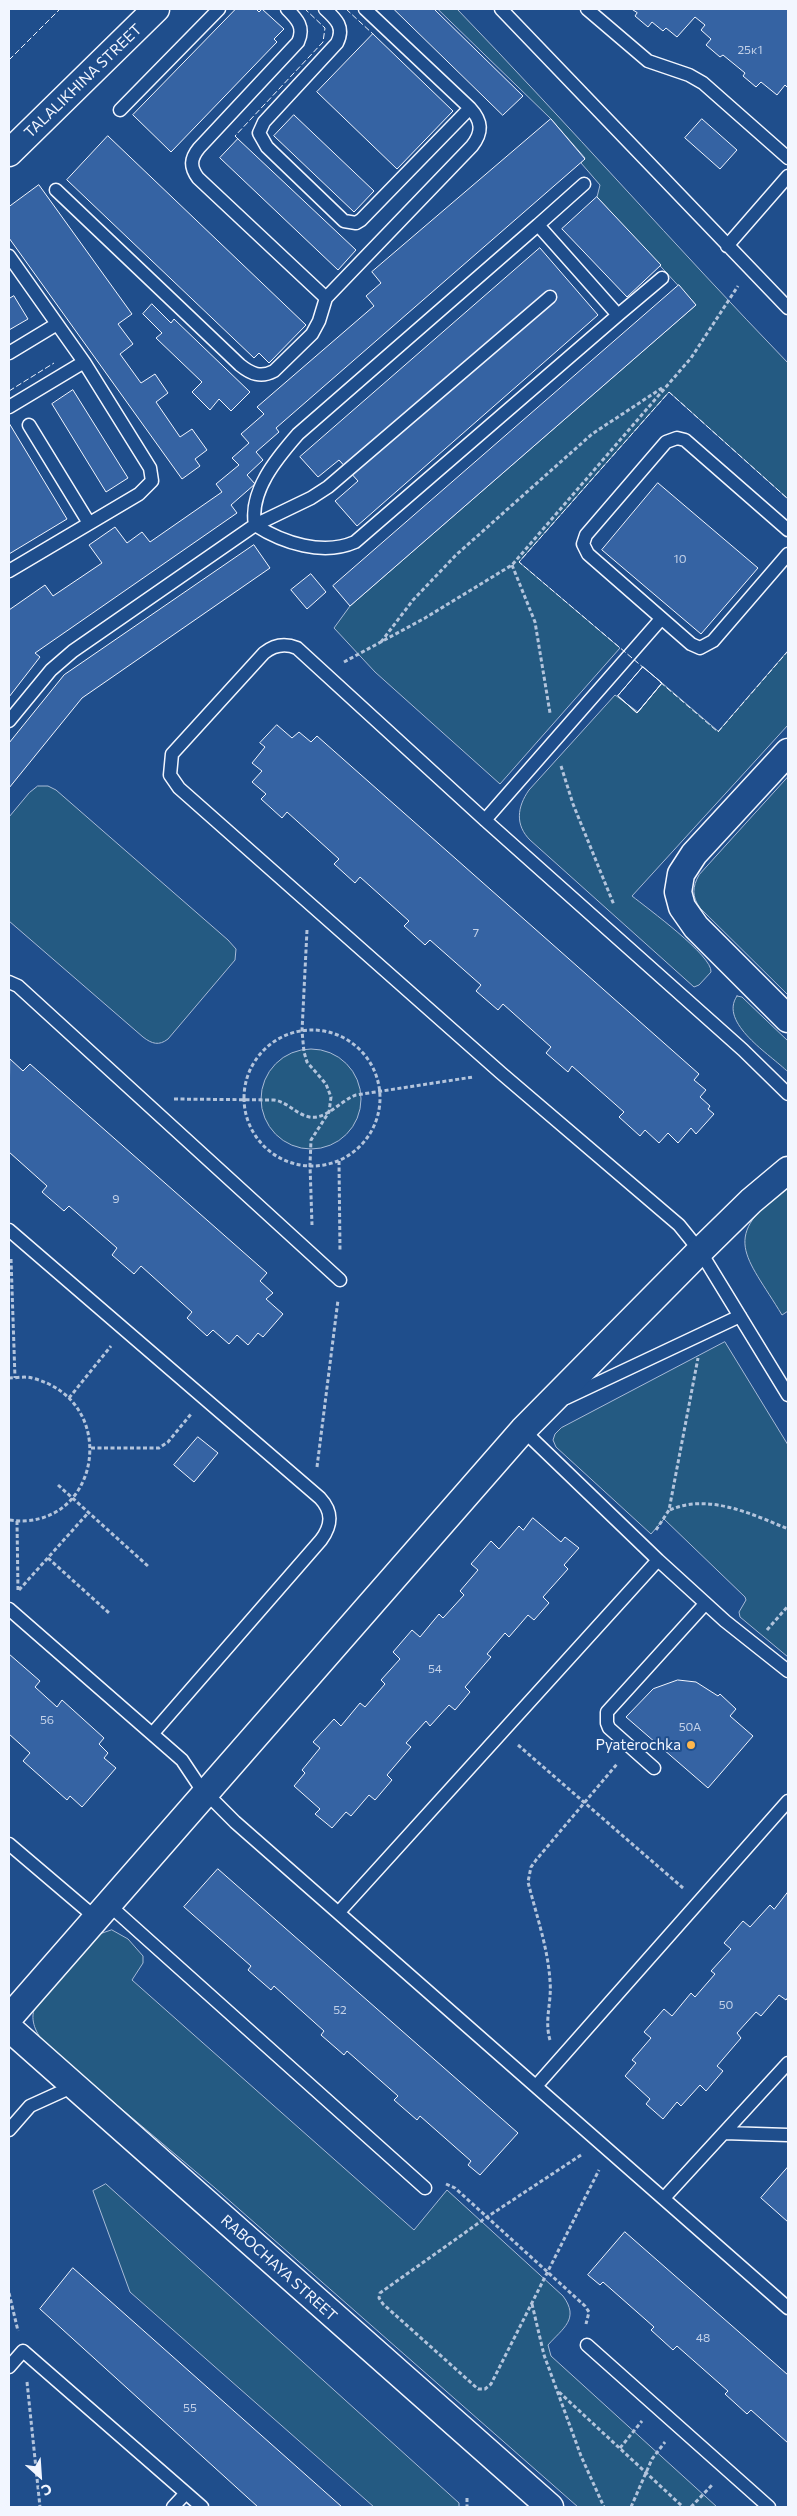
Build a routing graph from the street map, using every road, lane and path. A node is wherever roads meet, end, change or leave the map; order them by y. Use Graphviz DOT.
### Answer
graph roads {
  1 [pos="156,9"];
  2 [pos="219,9"];
  3 [pos="286,9"];
  4 [pos="325,9"];
  5 [pos="365,9"];
  6 [pos="501,9"];
  7 [pos="587,9"];
  8 [pos="470,108"];
  9 [pos="120,110"];
  10 [pos="9,153"];
  11 [pos="788,158"];
  12 [pos="788,176"];
  13 [pos="584,184"];
  14 [pos="56,190"];
  15 [pos="538,225"];
  16 [pos="727,246"];
  17 [pos="9,256"];
  18 [pos="750,269"];
  19 [pos="662,278"];
  20 [pos="550,297"];
  21 [pos="326,298"];
  22 [pos="788,308"];
  23 [pos="618,315"];
  24 [pos="57,324"];
  25 [pos="9,353"];
  26 [pos="84,362"];
  27 [pos="667,384"];
  28 [pos="9,407"];
  29 [pos="29,425"];
  30 [pos="89,523"];
  31 [pos="255,525"];
  32 [pos="788,530"];
  33 [pos="788,554"];
  34 [pos="512,565"];
  35 [pos="9,571"];
  36 [pos="661,619"];
  37 [pos="381,643"];
  38 [pos="325,672"];
  39 [pos="9,721"];
  40 [pos="554,741"];
  41 [pos="788,752"];
  42 [pos="485,820"];
  43 [pos="308,904"];
  44 [pos="617,913"];
  45 [pos="9,982"];
  46 [pos="788,1018"];
  47 [pos="302,1030"];
  48 [pos="501,1073"];
  49 [pos="380,1091"];
  50 [pos="788,1094"];
  51 [pos="244,1099"];
  52 [pos="144,1100"];
  53 [pos="328,1112"];
  54 [pos="339,1160"];
  55 [pos="310,1165"];
  56 [pos="788,1170"];
  57 [pos="9,1231"];
  58 [pos="700,1251"];
  59 [pos="313,1255"];
  60 [pos="340,1280"];
  61 [pos="740,1316"];
  62 [pos="124,1329"];
  63 [pos="703,1333"];
  64 [pos="9,1378"];
  65 [pos="15,1378"];
  66 [pos="788,1394"];
  67 [pos="69,1398"];
  68 [pos="204,1398"];
  69 [pos="543,1408"];
  70 [pos="524,1430"];
  71 [pos="91,1448"];
  72 [pos="58,1485"];
  73 [pos="314,1492"];
  74 [pos="72,1498"];
  75 [pos="88,1512"];
  76 [pos="9,1520"];
  77 [pos="18,1521"];
  78 [pos="788,1530"];
  79 [pos="48,1558"];
  80 [pos="658,1560"];
  81 [pos="150,1567"];
  82 [pos="18,1591"];
  83 [pos="14,1596"];
  84 [pos="704,1604"];
  85 [pos="788,1606"];
  86 [pos="9,1609"];
  87 [pos="109,1613"];
  88 [pos="755,1645"];
  89 [pos="788,1671"];
  90 [pos="502,1732"];
  91 [pos="153,1734"];
  92 [pos="631,1748"];
  93 [pos="654,1768"];
  94 [pos="204,1792"];
  95 [pos="788,1801"];
  96 [pos="584,1803"];
  97 [pos="9,1844"];
  98 [pos="699,1902"];
  99 [pos="102,1911"];
  100 [pos="339,1912"];
  101 [pos="9,2018"];
  102 [pos="9,2028"];
  103 [pos="557,2062"];
  104 [pos="788,2063"];
  105 [pos="536,2085"];
  106 [pos="74,2086"];
  107 [pos="9,2130"];
  108 [pos="724,2133"];
  109 [pos="788,2135"];
  110 [pos="605,2146"];
  111 [pos="425,2188"];
  112 [pos="664,2198"];
  113 [pos="487,2217"];
  114 [pos="547,2273"];
  115 [pos="9,2293"];
  116 [pos="532,2304"];
  117 [pos="788,2308"];
  118 [pos="587,2345"];
  119 [pos="23,2351"];
  120 [pos="9,2366"];
  121 [pos="558,2391"];
  122 [pos="655,2405"];
  123 [pos="679,2426"];
  124 [pos="620,2448"];
  125 [pos="726,2469"];
  126 [pos="646,2472"];
  127 [pos="186,2493"];
  128 [pos="467,2498"];
  129 [pos="40,2507"];
  130 [pos="173,2507"];
  131 [pos="202,2507"];
  132 [pos="467,2507"];
  133 [pos="550,2507"];
  134 [pos="604,2507"];
  135 [pos="630,2507"];
  136 [pos="683,2507"];
  137 [pos="691,2507"];
  138 [pos="769,2507"];
  1 -- 10 [label="street, TALALIKHINA STREET"];
  2 -- 9 [label="lane"];
  3 -- 21 [label="lane"];
  4 -- 8 [label="lane"];
  5 -- 8 [label="lane"];
  6 -- 16 [label="lane"];
  7 -- 11 [label="lane"];
  8 -- 21 [label="lane"];
  12 -- 16 [label="lane"];
  13 -- 15 [label="lane"];
  14 -- 21 [label="lane"];
  15 -- 23 [label="lane"];
  15 -- 31 [label="lane"];
  16 -- 18 [label="lane"];
  17 -- 24 [label="lane"];
  18 -- 22 [label="lane"];
  18 -- 27 [label="path"];
  19 -- 23 [label="lane"];
  20 -- 31 [label="lane"];
  23 -- 31 [label="lane"];
  24 -- 25 [label="lane"];
  24 -- 26 [label="lane"];
  26 -- 28 [label="lane"];
  26 -- 30 [label="lane"];
  27 -- 34 [label="path"];
  27 -- 37 [label="path"];
  29 -- 30 [label="lane"];
  30 -- 35 [label="lane"];
  31 -- 39 [label="lane"];
  32 -- 36 [label="lane"];
  33 -- 36 [label="lane"];
  34 -- 37 [label="path"];
  34 -- 40 [label="path"];
  36 -- 40 [label="lane"];
  37 -- 38 [label="path"];
  38 -- 42 [label="lane"];
  38 -- 43 [label="lane"];
  40 -- 42 [label="lane"];
  40 -- 44 [label="path"];
  41 -- 46 [label="street"];
  42 -- 50 [label="lane"];
  43 -- 47 [label="path"];
  43 -- 48 [label="lane"];
  45 -- 52 [label="lane"];
  47 -- 49 [label="path"];
  47 -- 51 [label="path"];
  47 -- 53 [label="path"];
  48 -- 49 [label="path"];
  48 -- 58 [label="lane"];
  49 -- 53 [label="path"];
  49 -- 54 [label="path"];
  51 -- 52 [label="path"];
  51 -- 53 [label="path"];
  51 -- 55 [label="path"];
  52 -- 59 [label="lane"];
  53 -- 55 [label="path"];
  54 -- 55 [label="path"];
  54 -- 60 [label="path"];
  55 -- 59 [label="path"];
  56 -- 58 [label="street"];
  57 -- 62 [label="lane"];
  57 -- 65 [label="path"];
  58 -- 61 [label="lane"];
  58 -- 69 [label="street"];
  59 -- 60 [label="lane"];
  60 -- 73 [label="path"];
  61 -- 63 [label="lane"];
  61 -- 66 [label="lane"];
  62 -- 67 [label="path"];
  62 -- 68 [label="lane"];
  63 -- 69 [label="lane"];
  63 -- 78 [label="path"];
  64 -- 65 [label="path"];
  65 -- 67 [label="path"];
  67 -- 71 [label="path"];
  68 -- 71 [label="path"];
  68 -- 73 [label="lane"];
  69 -- 70 [label="street"];
  70 -- 80 [label="lane"];
  70 -- 94 [label="street"];
  71 -- 74 [label="path"];
  72 -- 74 [label="path"];
  73 -- 91 [label="lane"];
  74 -- 75 [label="path"];
  74 -- 77 [label="path"];
  75 -- 79 [label="path"];
  75 -- 81 [label="path"];
  76 -- 77 [label="path"];
  77 -- 82 [label="path"];
  79 -- 82 [label="path"];
  79 -- 87 [label="path"];
  80 -- 84 [label="lane"];
  80 -- 90 [label="lane"];
  82 -- 83 [label="path"];
  84 -- 88 [label="lane"];
  84 -- 92 [label="lane"];
  85 -- 88 [label="path"];
  86 -- 91 [label="lane"];
  88 -- 89 [label="lane"];
  90 -- 96 [label="path"];
  90 -- 100 [label="lane"];
  91 -- 94 [label="lane"];
  92 -- 93 [label="lane"];
  92 -- 96 [label="path"];
  94 -- 99 [label="street"];
  94 -- 100 [label="lane"];
  95 -- 98 [label="lane"];
  96 -- 98 [label="path"];
  96 -- 103 [label="path"];
  97 -- 99 [label="lane"];
  98 -- 103 [label="lane"];
  99 -- 101 [label="street"];
  99 -- 111 [label="lane"];
  100 -- 105 [label="lane"];
  102 -- 106 [label="street, RABOCHAYA STREET"];
  103 -- 105 [label="lane"];
  104 -- 108 [label="lane"];
  105 -- 110 [label="lane"];
  106 -- 107 [label="lane"];
  106 -- 133 [label="street, RABOCHAYA STREET"];
  108 -- 109 [label="lane"];
  108 -- 112 [label="lane"];
  110 -- 112 [label="lane"];
  110 -- 113 [label="path"];
  110 -- 114 [label="path"];
  111 -- 113 [label="path"];
  112 -- 117 [label="lane"];
  113 -- 114 [label="path"];
  113 -- 116 [label="path"];
  114 -- 116 [label="path"];
  114 -- 118 [label="path"];
  115 -- 119 [label="path"];
  116 -- 121 [label="path"];
  118 -- 122 [label="lane"];
  119 -- 120 [label="lane"];
  119 -- 127 [label="lane"];
  119 -- 129 [label="path"];
  121 -- 124 [label="path"];
  121 -- 134 [label="path"];
  122 -- 123 [label="lane"];
  122 -- 124 [label="path"];
  123 -- 125 [label="lane"];
  123 -- 126 [label="path"];
  124 -- 126 [label="path"];
  125 -- 137 [label="path"];
  125 -- 138 [label="lane"];
  126 -- 135 [label="path"];
  126 -- 136 [label="path"];
  127 -- 130 [label="lane"];
  127 -- 131 [label="lane"];
  128 -- 132 [label="path"];
}
